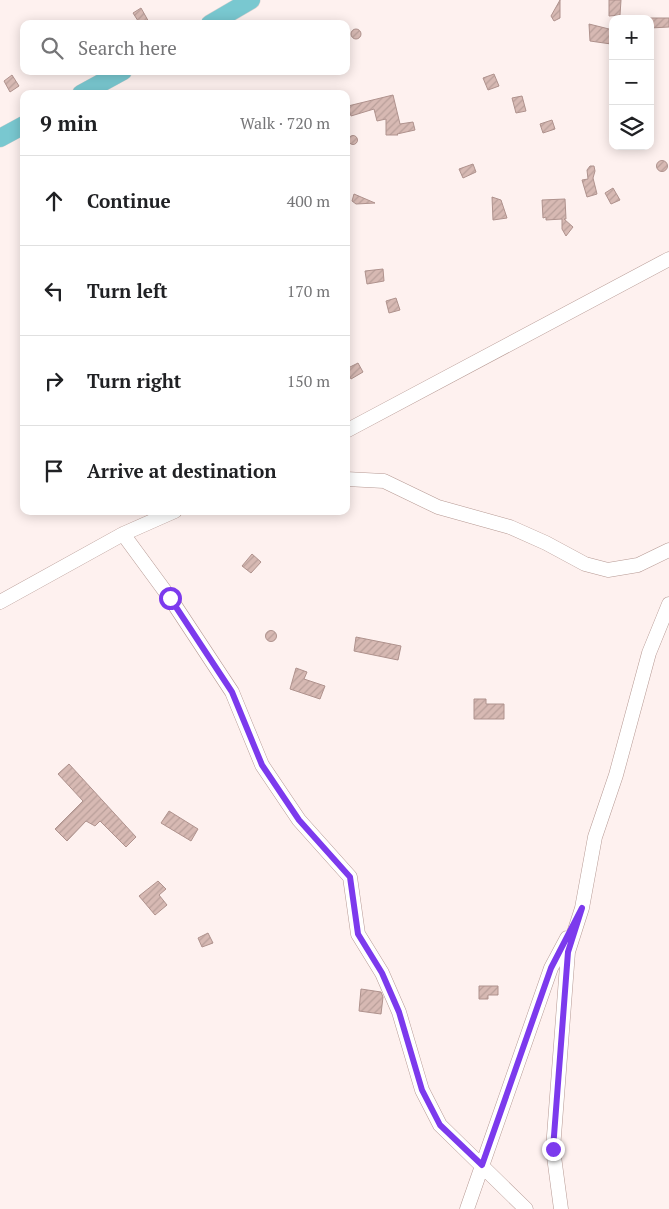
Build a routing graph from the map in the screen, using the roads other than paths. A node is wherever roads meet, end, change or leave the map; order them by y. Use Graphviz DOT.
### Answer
graph roads {
  1 [pos="251,0"];
  2 [pos="217,20"];
  3 [pos="116,75"];
  4 [pos="88,90"];
  5 [pos="20,127"];
  6 [pos="0,138"];
  7 [pos="669,259"];
  8 [pos="350,429"];
  9 [pos="350,480"];
  10 [pos="166,515"];
  11 [pos="123,534"];
  12 [pos="669,550"];
  13 [pos="0,602"];
  14 [pos="669,604"];
  15 [pos="582,908"];
  16 [pos="482,1165"];
  17 [pos="466,1209"];
  18 [pos="526,1209"];
  19 [pos="561,1209"];
  1 -- 2 [label="main road"];
  3 -- 4 [label="main road"];
  5 -- 6 [label="main road"];
  7 -- 8 [label="street"];
  9 -- 12 [label="street"];
  10 -- 11 [label="street"];
  11 -- 13 [label="street"];
  11 -- 16 [label="street"];
  14 -- 15 [label="street"];
  15 -- 16 [label="street"];
  15 -- 19 [label="street"];
  16 -- 17 [label="street"];
  16 -- 18 [label="street"];
}
